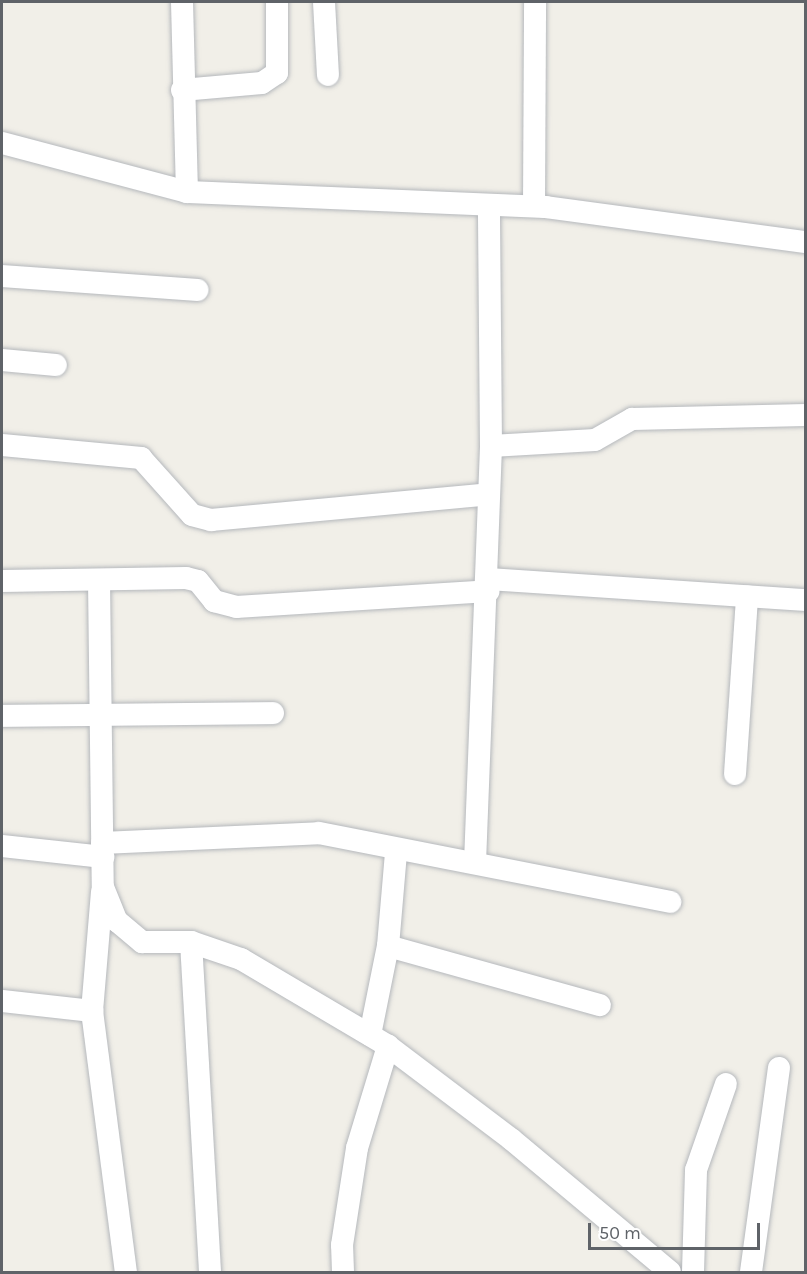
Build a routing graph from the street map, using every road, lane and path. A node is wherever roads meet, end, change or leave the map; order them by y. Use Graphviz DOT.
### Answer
graph roads {
  1 [pos="182,2"];
  2 [pos="277,2"];
  3 [pos="324,2"];
  4 [pos="535,2"];
  5 [pos="328,75"];
  6 [pos="182,90"];
  7 [pos="2,143"];
  8 [pos="188,192"];
  9 [pos="489,205"];
  10 [pos="534,206"];
  11 [pos="806,242"];
  12 [pos="2,276"];
  13 [pos="198,290"];
  14 [pos="2,360"];
  15 [pos="56,365"];
  16 [pos="806,415"];
  17 [pos="2,445"];
  18 [pos="491,446"];
  19 [pos="489,494"];
  20 [pos="99,580"];
  21 [pos="2,581"];
  22 [pos="488,585"];
  23 [pos="747,596"];
  24 [pos="806,600"];
  25 [pos="273,712"];
  26 [pos="2,716"];
  27 [pos="98,717"];
  28 [pos="735,774"];
  29 [pos="2,846"];
  30 [pos="102,850"];
  31 [pos="396,852"];
  32 [pos="475,863"];
  33 [pos="103,888"];
  34 [pos="670,902"];
  35 [pos="191,942"];
  36 [pos="388,946"];
  37 [pos="2,1001"];
  38 [pos="600,1005"];
  39 [pos="92,1011"];
  40 [pos="379,1041"];
  41 [pos="779,1068"];
  42 [pos="726,1084"];
  43 [pos="126,1272"];
  44 [pos="210,1272"];
  45 [pos="343,1272"];
  46 [pos="670,1272"];
  47 [pos="693,1272"];
  48 [pos="751,1272"];
  1 -- 6 [label="street"];
  2 -- 6 [label="street"];
  3 -- 5 [label="street"];
  4 -- 10 [label="street"];
  6 -- 8 [label="street"];
  7 -- 8 [label="street"];
  8 -- 9 [label="street"];
  9 -- 10 [label="street"];
  9 -- 18 [label="street"];
  10 -- 11 [label="street"];
  12 -- 13 [label="street"];
  14 -- 15 [label="street"];
  16 -- 18 [label="street"];
  17 -- 19 [label="street"];
  18 -- 19 [label="street"];
  19 -- 22 [label="street"];
  20 -- 21 [label="street"];
  20 -- 22 [label="street"];
  20 -- 27 [label="street"];
  22 -- 23 [label="street"];
  22 -- 32 [label="street"];
  23 -- 24 [label="street"];
  23 -- 28 [label="street"];
  25 -- 27 [label="street"];
  26 -- 27 [label="street"];
  27 -- 30 [label="street"];
  29 -- 30 [label="street"];
  30 -- 31 [label="street"];
  30 -- 33 [label="street"];
  31 -- 32 [label="street"];
  31 -- 36 [label="street"];
  32 -- 34 [label="street"];
  33 -- 35 [label="street"];
  33 -- 39 [label="street"];
  35 -- 40 [label="street"];
  35 -- 44 [label="street"];
  36 -- 38 [label="street"];
  36 -- 40 [label="street"];
  37 -- 39 [label="street"];
  39 -- 43 [label="street"];
  40 -- 45 [label="street"];
  40 -- 46 [label="street"];
  41 -- 48 [label="street"];
  42 -- 47 [label="street"];
}
